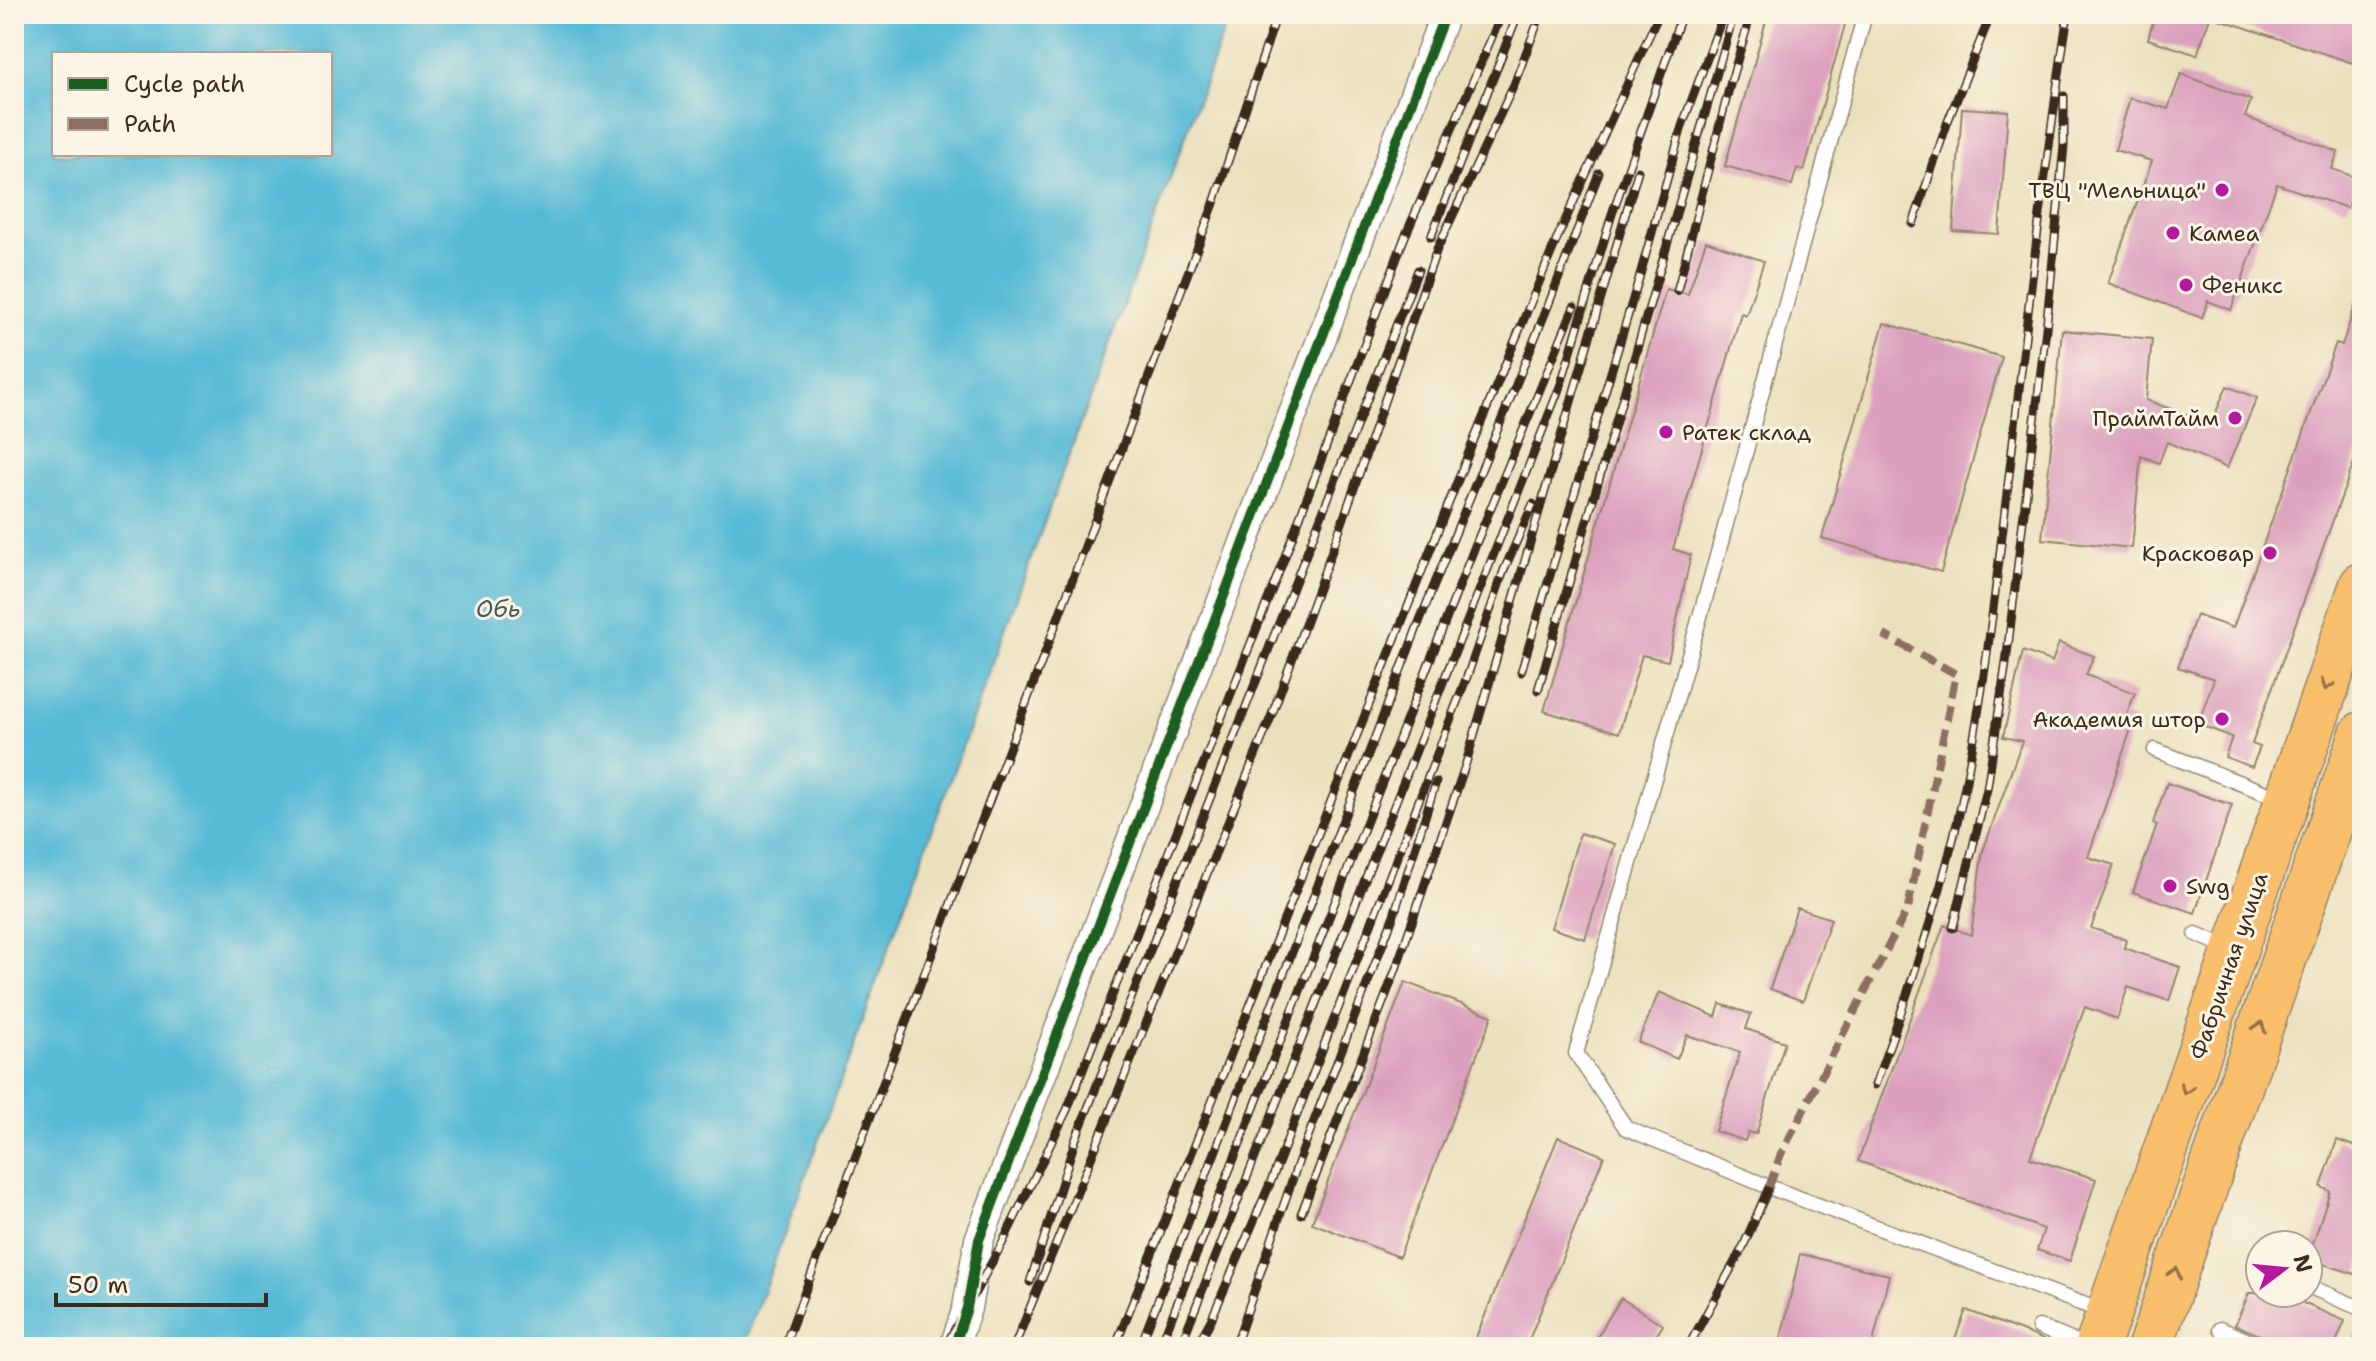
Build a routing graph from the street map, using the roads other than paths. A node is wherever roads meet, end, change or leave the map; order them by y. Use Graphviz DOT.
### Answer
graph roads {
  1 [pos="1445,14"];
  2 [pos="1865,14"];
  3 [pos="2362,585"];
  4 [pos="2362,734"];
  5 [pos="2155,750"];
  6 [pos="2271,795"];
  7 [pos="2196,934"];
  8 [pos="2215,942"];
  9 [pos="2324,1293"];
  10 [pos="2362,1309"];
  11 [pos="2039,1327"];
  12 [pos="2220,1329"];
  13 [pos="2098,1336"];
  14 [pos="2362,1340"];
  15 [pos="954,1347"];
  16 [pos="2150,1347"];
  17 [pos="2262,1347"];
  18 [pos="2360,1347"];
  1 -- 15 [label="street"];
  2 -- 13 [label="lane"];
  3 -- 13 [label="main road, Фабричная улица, one-way"];
  16 -- 4 [label="main road, one-way"];
  5 -- 6 [label="lane"];
  7 -- 8 [label="lane"];
  9 -- 10 [label="lane"];
  11 -- 13 [label="lane"];
  12 -- 17 [label="lane"];
  14 -- 18 [label="lane"];
}
